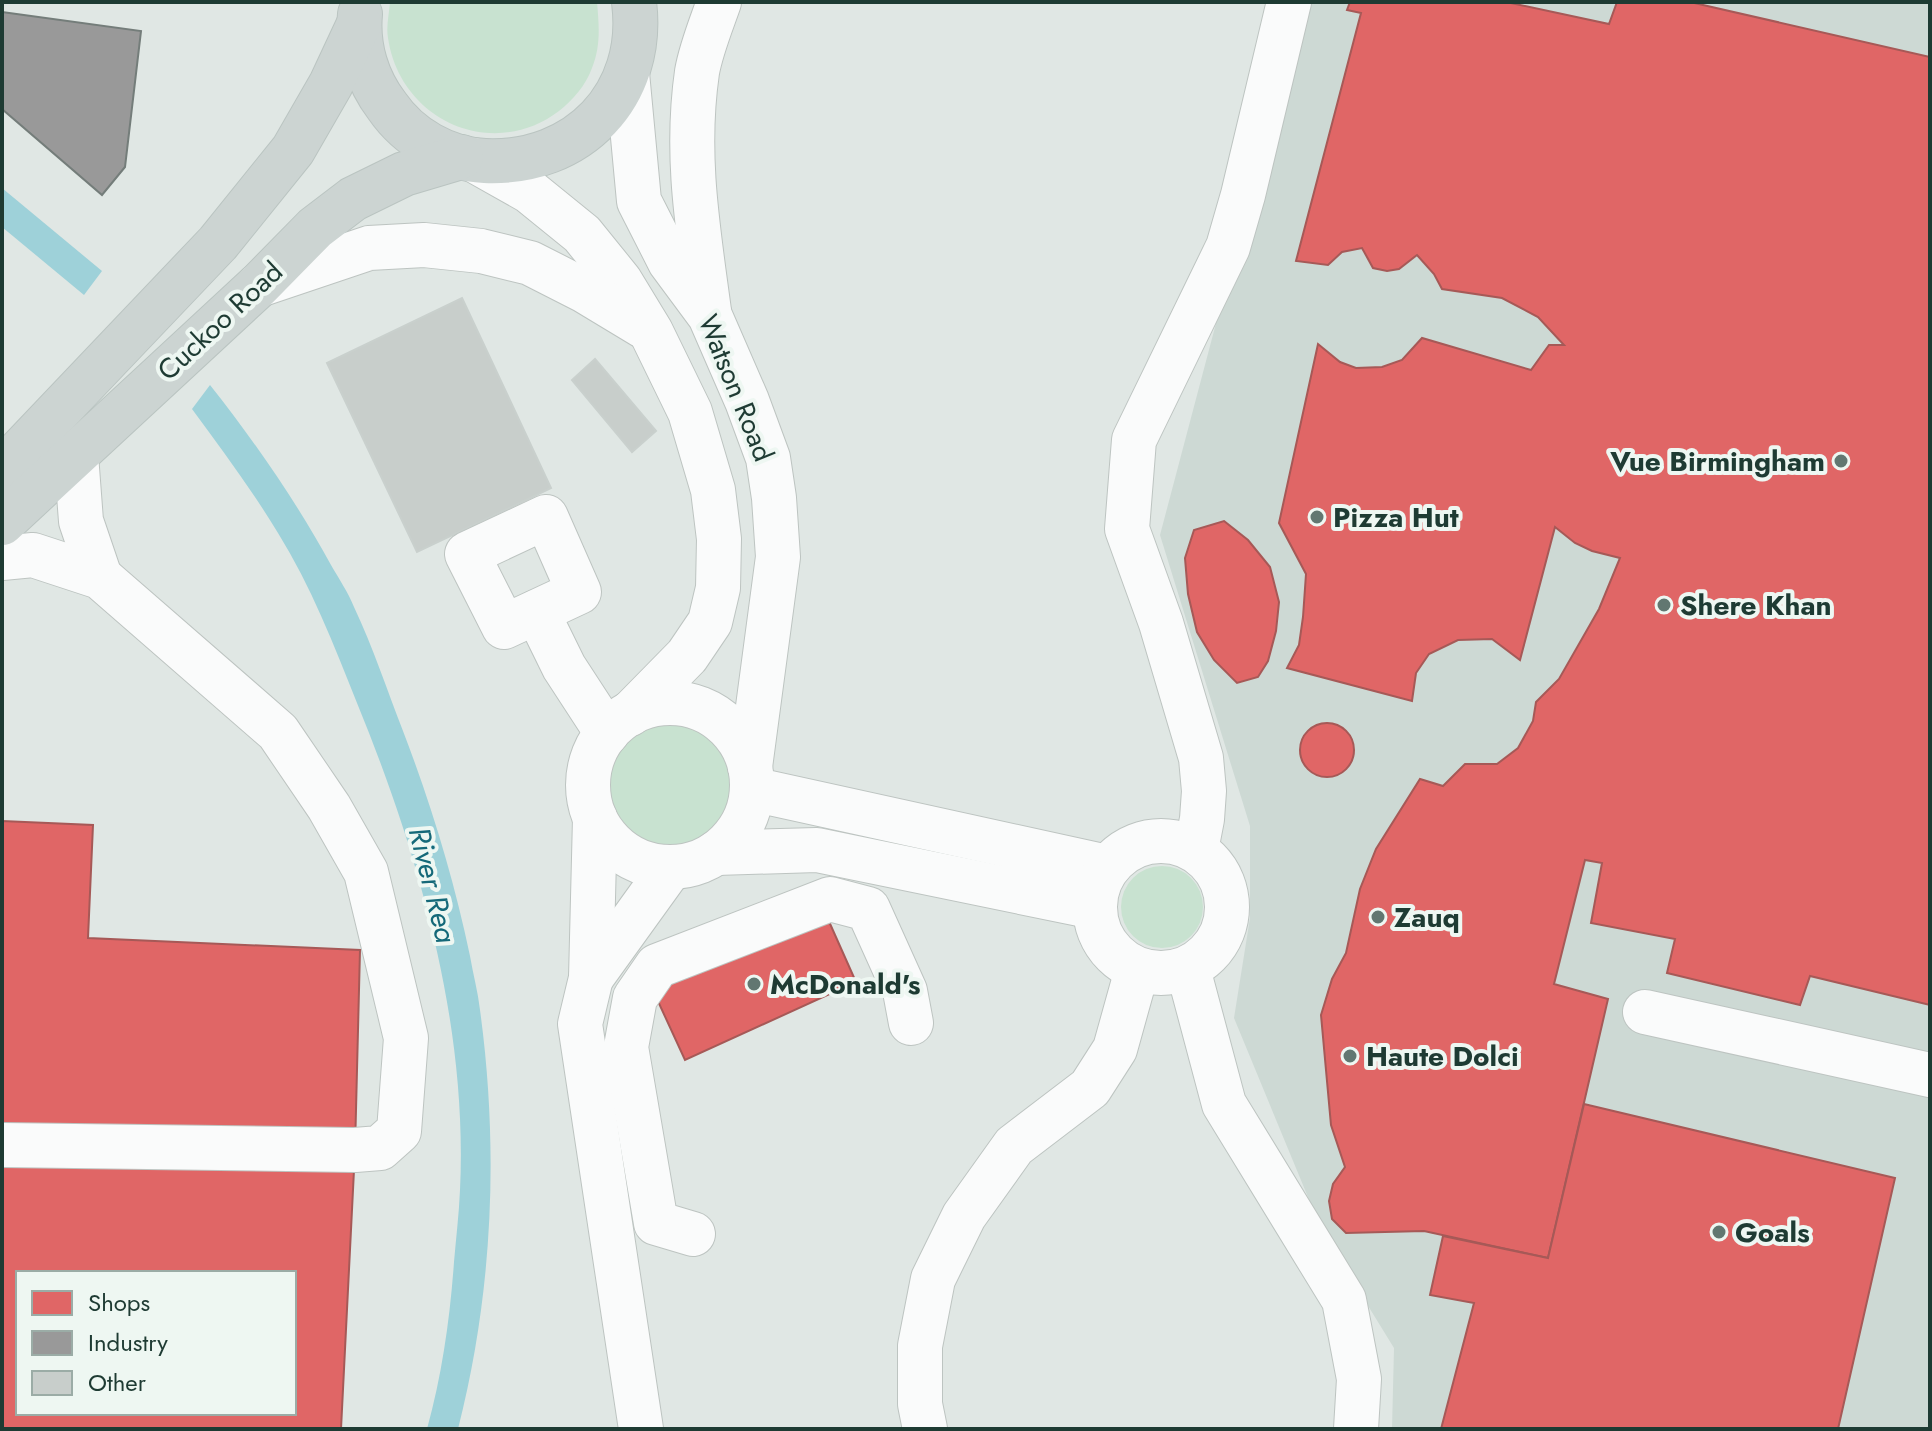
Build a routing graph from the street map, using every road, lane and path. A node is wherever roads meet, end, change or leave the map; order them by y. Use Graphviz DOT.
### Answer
graph roads {
  1 [pos="719,2"];
  2 [pos="1289,2"];
  3 [pos="639,8"];
  4 [pos="360,13"];
  5 [pos="627,73"];
  6 [pos="468,159"];
  7 [pos="259,285"];
  8 [pos="710,316"];
  9 [pos="651,332"];
  10 [pos="129,335"];
  11 [pos="2,428"];
  12 [pos="76,455"];
  13 [pos="2,470"];
  14 [pos="2,523"];
  15 [pos="2,558"];
  16 [pos="100,577"];
  17 [pos="537,612"];
  18 [pos="619,724"];
  19 [pos="751,778"];
  20 [pos="595,818"];
  21 [pos="1196,850"];
  22 [pos="716,853"];
  23 [pos="671,867"];
  24 [pos="1100,887"];
  25 [pos="1188,969"];
  26 [pos="1137,970"];
  27 [pos="591,978"];
  28 [pos="1645,1012"];
  29 [pos="911,1023"];
  30 [pos="1930,1075"];
  31 [pos="2,1145"];
  32 [pos="693,1234"];
  33 [pos="641,1429"];
  34 [pos="925,1429"];
  35 [pos="1356,1429"];
  1 -- 8 [label="street"];
  2 -- 21 [label="street"];
  3 -- 5 [label="main road"];
  4 -- 6 [label="main road"];
  4 -- 10 [label="main road, Cuckoo Road"];
  5 -- 6 [label="main road"];
  5 -- 8 [label="street, Watson Road"];
  6 -- 7 [label="main road, Cuckoo Road"];
  6 -- 9 [label="street, Watson Road"];
  7 -- 9 [label="street"];
  7 -- 12 [label="main road, Cuckoo Road"];
  8 -- 19 [label="street, Watson Road"];
  9 -- 18 [label="street, Watson Road"];
  10 -- 11 [label="main road"];
  10 -- 13 [label="main road, Cuckoo Road"];
  12 -- 14 [label="main road, Cuckoo Road"];
  12 -- 16 [label="street"];
  15 -- 16 [label="street"];
  16 -- 31 [label="street"];
  17 -- 18 [label="street"];
  18 -- 19 [label="street"];
  18 -- 20 [label="street"];
  19 -- 22 [label="street"];
  19 -- 24 [label="street"];
  20 -- 23 [label="street"];
  20 -- 27 [label="street"];
  21 -- 24 [label="street"];
  21 -- 25 [label="street"];
  22 -- 23 [label="street"];
  22 -- 24 [label="street"];
  23 -- 27 [label="street"];
  24 -- 26 [label="street"];
  25 -- 26 [label="street"];
  25 -- 35 [label="street"];
  26 -- 34 [label="street"];
  27 -- 33 [label="street"];
  28 -- 30 [label="street"];
  29 -- 32 [label="street"];
}
